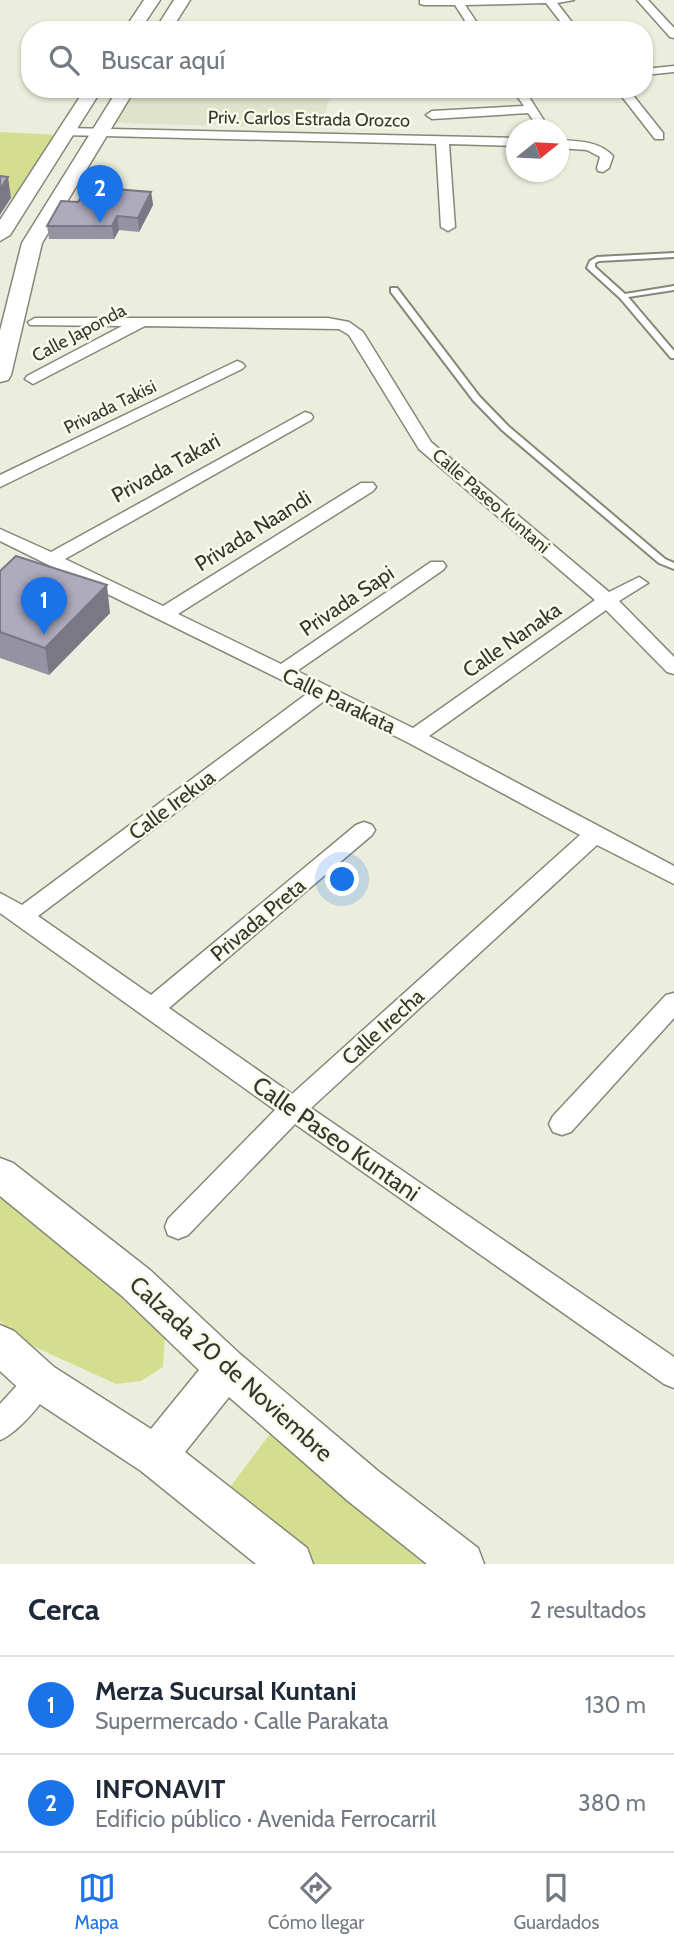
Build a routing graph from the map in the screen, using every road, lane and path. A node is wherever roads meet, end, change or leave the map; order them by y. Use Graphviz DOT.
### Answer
graph roads {
  1 [pos="152,0"];
  2 [pos="182,0"];
  3 [pos="569,0"];
  4 [pos="642,0"];
  5 [pos="550,1"];
  6 [pos="424,2"];
  7 [pos="459,3"];
  8 [pos="138,21"];
  9 [pos="169,21"];
  10 [pos="471,21"];
  11 [pos="566,21"];
  12 [pos="674,35"];
  13 [pos="674,62"];
  14 [pos="653,63"];
  15 [pos="674,69"];
  16 [pos="653,71"];
  17 [pos="88,98"];
  18 [pos="121,98"];
  19 [pos="524,98"];
  20 [pos="629,98"];
  21 [pos="532,109"];
  22 [pos="432,115"];
  23 [pos="539,119"];
  24 [pos="66,132"];
  25 [pos="100,133"];
  26 [pos="659,136"];
  27 [pos="442,139"];
  28 [pos="506,142"];
  29 [pos="569,145"];
  30 [pos="603,168"];
  31 [pos="33,184"];
  32 [pos="66,188"];
  33 [pos="448,227"];
  34 [pos="0,235"];
  35 [pos="674,255"];
  36 [pos="0,269"];
  37 [pos="25,270"];
  38 [pos="674,288"];
  39 [pos="394,290"];
  40 [pos="623,296"];
  41 [pos="35,322"];
  42 [pos="142,322"];
  43 [pos="674,356"];
  44 [pos="237,366"];
  45 [pos="0,375"];
  46 [pos="33,379"];
  47 [pos="305,416"];
  48 [pos="0,482"];
  49 [pos="367,487"];
  50 [pos="0,534"];
  51 [pos="50,560"];
  52 [pos="438,566"];
  53 [pos="674,566"];
  54 [pos="639,583"];
  55 [pos="607,600"];
  56 [pos="164,614"];
  57 [pos="674,668"];
  58 [pos="281,673"];
  59 [pos="322,693"];
  60 [pos="414,737"];
  61 [pos="364,830"];
  62 [pos="594,835"];
  63 [pos="674,876"];
  64 [pos="0,901"];
  65 [pos="23,916"];
  66 [pos="674,1002"];
  67 [pos="151,1009"];
  68 [pos="293,1109"];
  69 [pos="562,1124"];
  70 [pos="0,1174"];
  71 [pos="178,1227"];
  72 [pos="0,1344"];
  73 [pos="671,1366"];
  74 [pos="226,1368"];
  75 [pos="40,1381"];
  76 [pos="0,1426"];
  77 [pos="156,1456"];
  78 [pos="291,1564"];
  79 [pos="462,1564"];
  1 -- 8 [label="main road"];
  2 -- 9 [label="main road"];
  3 -- 5 [label="street"];
  4 -- 12 [label="street"];
  5 -- 7 [label="street"];
  5 -- 11 [label="street"];
  6 -- 7 [label="street"];
  7 -- 10 [label="street"];
  13 -- 14 [label="street"];
  15 -- 16 [label="street"];
  17 -- 24 [label="main road"];
  18 -- 25 [label="main road"];
  19 -- 21 [label="street"];
  20 -- 26 [label="street"];
  21 -- 22 [label="street"];
  21 -- 23 [label="street"];
  24 -- 25 [label="street, Priv. Carlos Estrada Orozco"];
  24 -- 31 [label="main road"];
  25 -- 27 [label="street, Priv. Carlos Estrada Orozco"];
  25 -- 32 [label="main road"];
  27 -- 28 [label="street, Priv. Carlos Estrada Orozco"];
  27 -- 33 [label="street"];
  29 -- 30 [label="street"];
  31 -- 32 [label="main road"];
  31 -- 34 [label="main road"];
  32 -- 37 [label="main road"];
  35 -- 40 [label="lane"];
  36 -- 37 [label="main road"];
  37 -- 45 [label="main road"];
  38 -- 40 [label="lane"];
  39 -- 53 [label="lane"];
  40 -- 43 [label="lane"];
  41 -- 42 [label="street, Calle Paseo Kuntani"];
  42 -- 46 [label="street, Calle Japonda"];
  42 -- 55 [label="street, Calle Paseo Kuntani"];
  44 -- 48 [label="street, Privada Takisi"];
  47 -- 51 [label="street, Privada Takari"];
  49 -- 56 [label="street, Privada Naandi"];
  50 -- 51 [label="street, Calle Parakata"];
  51 -- 56 [label="street, Calle Parakata"];
  52 -- 58 [label="street, Privada Sapi"];
  54 -- 55 [label="street, Calle Nanaka"];
  55 -- 57 [label="street, Calle Paseo Kuntani"];
  55 -- 60 [label="street, Calle Nanaka"];
  56 -- 58 [label="street, Calle Parakata"];
  58 -- 59 [label="street, Calle Parakata"];
  59 -- 60 [label="street, Calle Parakata"];
  59 -- 65 [label="street, Calle Irekua"];
  60 -- 62 [label="street, Calle Parakata"];
  61 -- 67 [label="street, Privada Preta"];
  62 -- 63 [label="street, Calle Parakata"];
  62 -- 68 [label="street, Calle Irecha"];
  64 -- 65 [label="street, Calle Paseo Kuntani"];
  65 -- 67 [label="street, Calle Paseo Kuntani"];
  66 -- 69 [label="street"];
  67 -- 68 [label="street, Calle Paseo Kuntani"];
  68 -- 71 [label="street, Calle Irecha"];
  68 -- 73 [label="street, Calle Paseo Kuntani"];
  70 -- 74 [label="main road, Calzada 20 de Noviembre"];
  72 -- 75 [label="main road"];
  74 -- 77 [label="main road"];
  74 -- 79 [label="main road, Calzada 20 de Noviembre"];
  75 -- 76 [label="street"];
  75 -- 77 [label="main road"];
  77 -- 78 [label="main road"];
}
